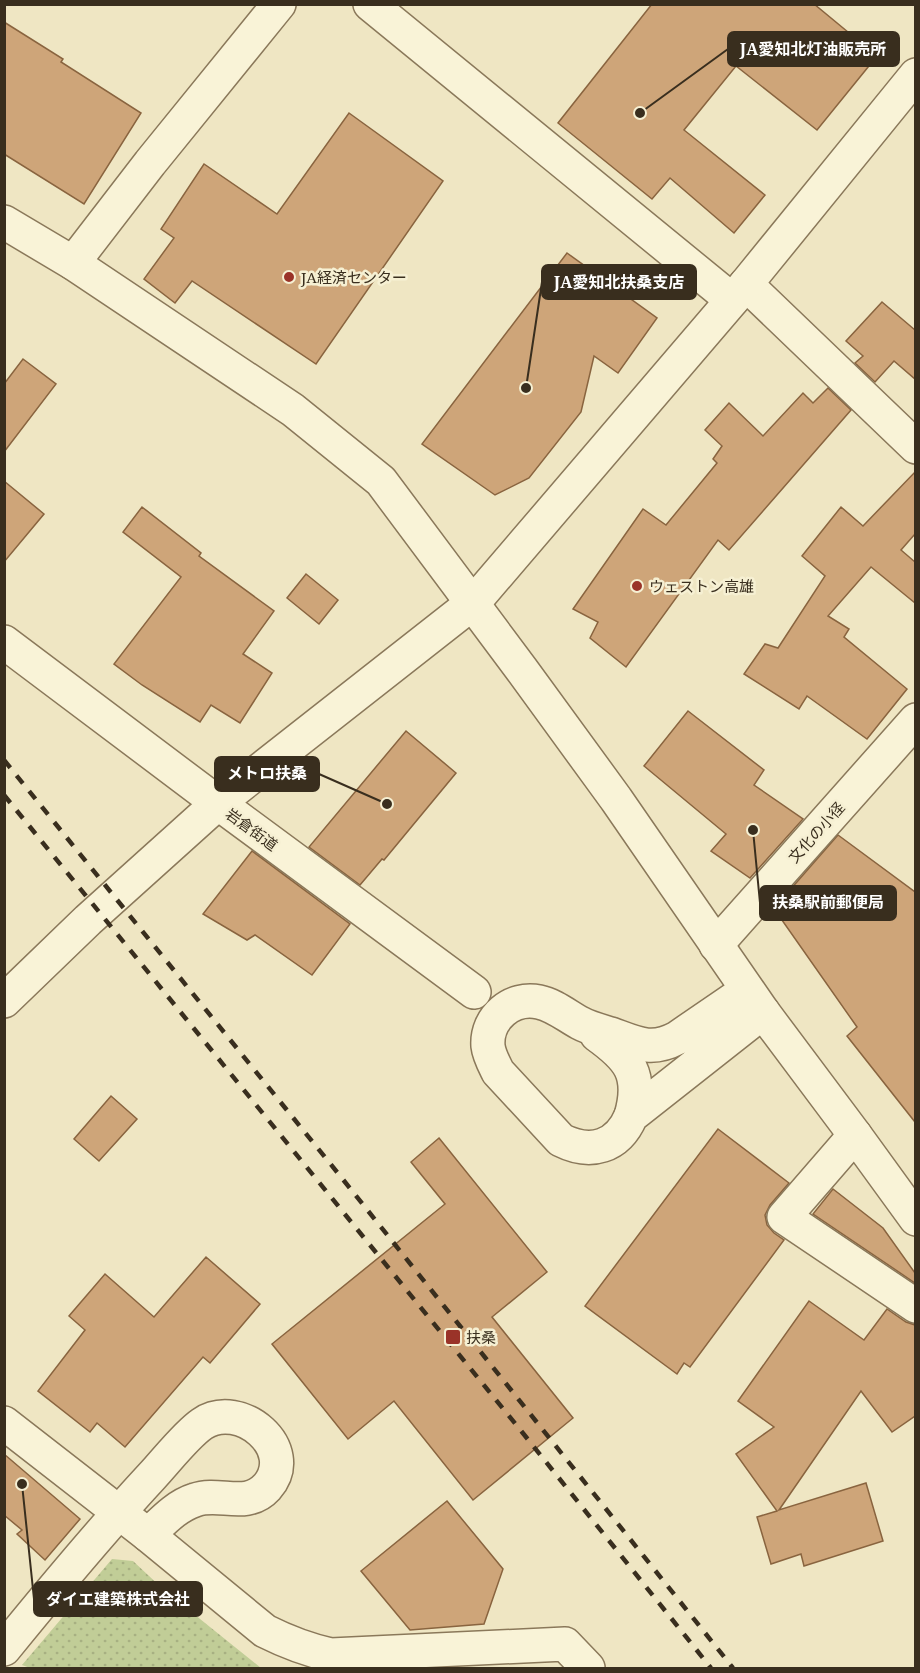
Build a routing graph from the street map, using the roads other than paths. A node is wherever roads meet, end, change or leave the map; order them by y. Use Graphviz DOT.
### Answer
graph roads {
  1 [pos="279,4"];
  2 [pos="370,4"];
  3 [pos="915,75"];
  4 [pos="4,222"];
  5 [pos="73,263"];
  6 [pos="739,292"];
  7 [pos="915,447"];
  8 [pos="474,602"];
  9 [pos="4,642"];
  10 [pos="915,720"];
  11 [pos="218,803"];
  12 [pos="716,945"];
  13 [pos="474,992"];
  14 [pos="4,1001"];
  15 [pos="755,1001"];
  16 [pos="583,1025"];
  17 [pos="631,1116"];
  18 [pos="855,1135"];
  19 [pos="915,1219"];
  20 [pos="915,1306"];
  21 [pos="4,1423"];
  22 [pos="118,1512"];
  23 [pos="148,1535"];
  24 [pos="4,1649"];
  25 [pos="588,1668"];
  1 -- 5 [label="street"];
  2 -- 6 [label="street"];
  3 -- 6 [label="street"];
  4 -- 5 [label="street"];
  5 -- 8 [label="street"];
  6 -- 7 [label="street"];
  6 -- 8 [label="street"];
  8 -- 11 [label="street"];
  8 -- 12 [label="street"];
  9 -- 11 [label="street, 岩倉街道"];
  10 -- 12 [label="street, 文化の小径"];
  11 -- 13 [label="street, 岩倉街道"];
  11 -- 14 [label="street"];
  12 -- 15 [label="street"];
  15 -- 16 [label="street"];
  15 -- 17 [label="street"];
  15 -- 18 [label="street"];
  16 -- 17 [label="street"];
  16 -- 17 [label="street"];
  18 -- 19 [label="street"];
  18 -- 20 [label="street"];
  21 -- 22 [label="street"];
  22 -- 23 [label="street"];
  22 -- 23 [label="street"];
  22 -- 24 [label="street"];
  23 -- 25 [label="street"];
}
